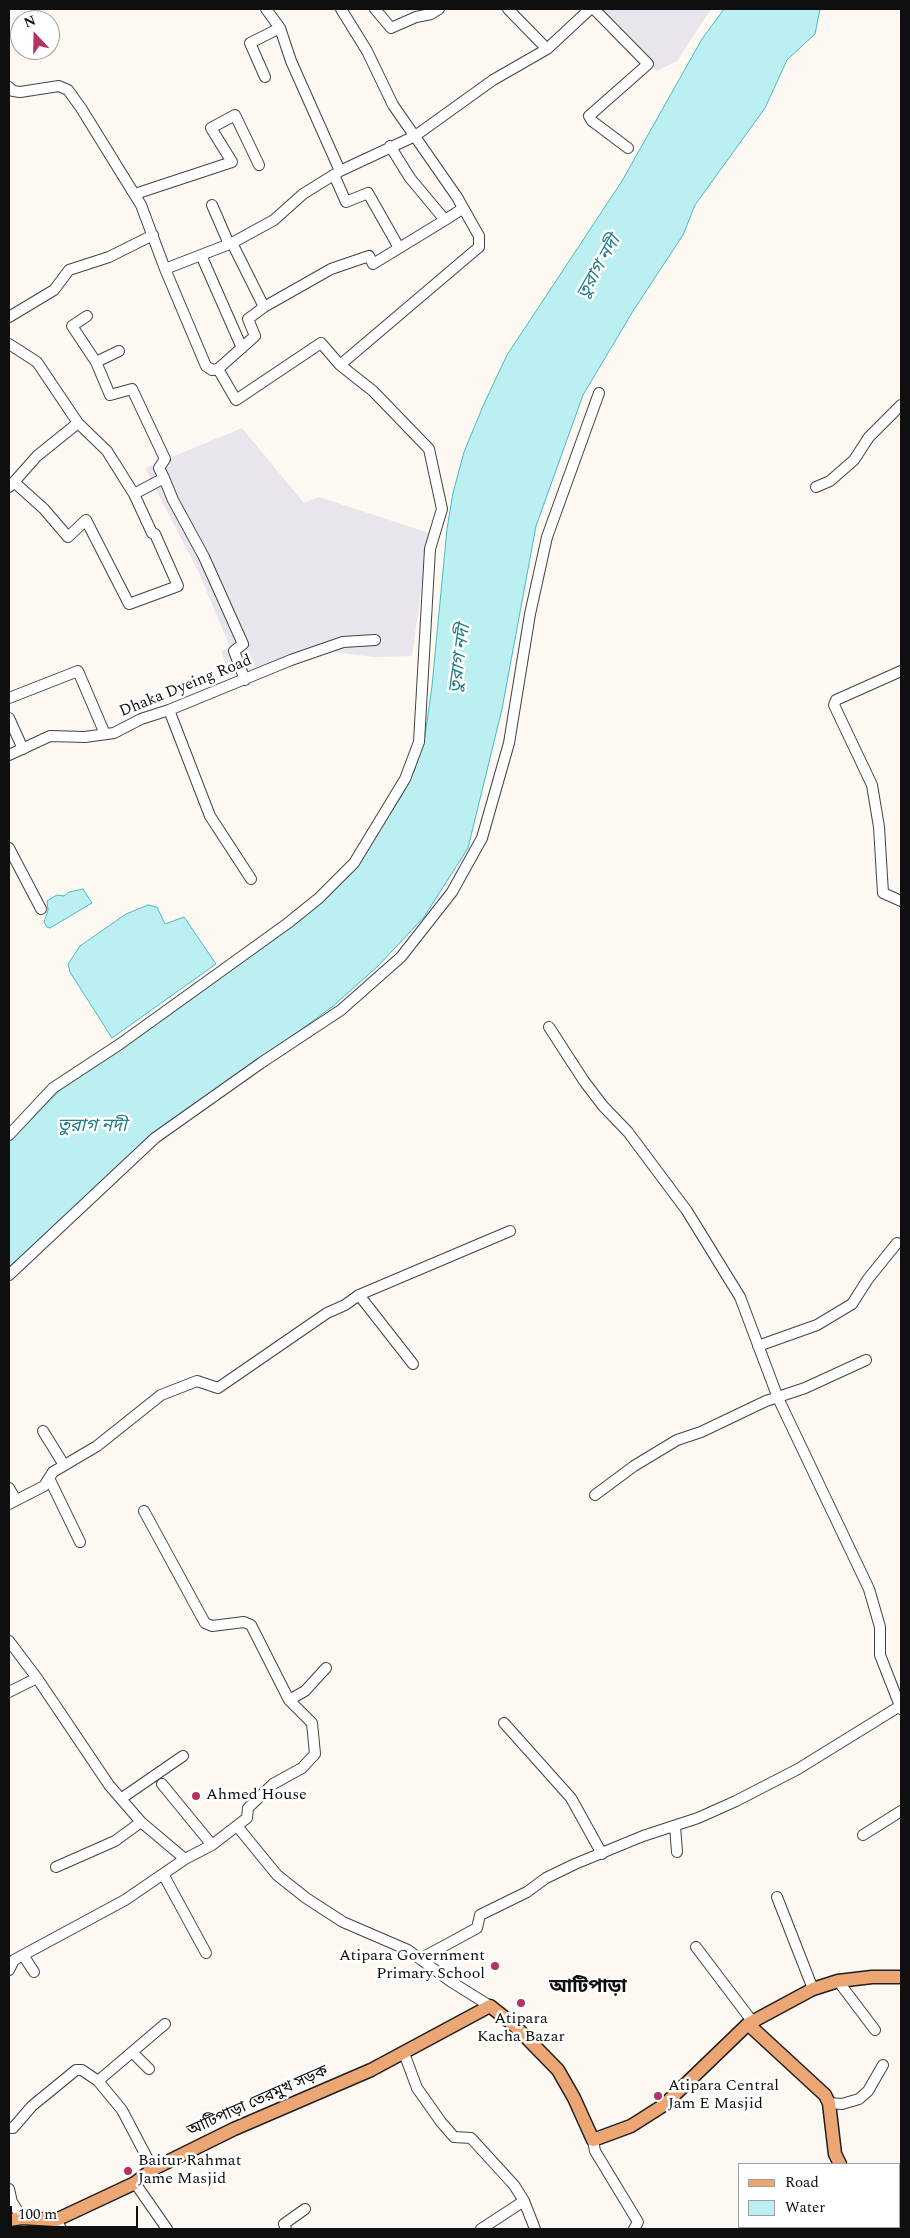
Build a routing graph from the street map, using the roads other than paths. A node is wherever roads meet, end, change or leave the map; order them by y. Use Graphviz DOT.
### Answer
graph roads {
  1 [pos="266,9"];
  2 [pos="341,9"];
  3 [pos="375,9"];
  4 [pos="439,9"];
  5 [pos="508,9"];
  6 [pos="592,9"];
  7 [pos="280,28"];
  8 [pos="547,49"];
  9 [pos="265,77"];
  10 [pos="9,87"];
  11 [pos="414,136"];
  12 [pos="390,146"];
  13 [pos="628,148"];
  14 [pos="259,165"];
  15 [pos="337,173"];
  16 [pos="135,194"];
  17 [pos="212,205"];
  18 [pos="462,209"];
  19 [pos="445,220"];
  20 [pos="153,235"];
  21 [pos="231,244"];
  22 [pos="398,246"];
  23 [pos="201,255"];
  24 [pos="164,269"];
  25 [pos="264,307"];
  26 [pos="87,316"];
  27 [pos="9,317"];
  28 [pos="9,344"];
  29 [pos="242,348"];
  30 [pos="118,351"];
  31 [pos="96,362"];
  32 [pos="340,365"];
  33 [pos="218,368"];
  34 [pos="599,393"];
  35 [pos="901,405"];
  36 [pos="78,423"];
  37 [pos="164,478"];
  38 [pos="12,484"];
  39 [pos="816,487"];
  40 [pos="134,494"];
  41 [pos="375,640"];
  42 [pos="901,671"];
  43 [pos="245,680"];
  44 [pos="9,698"];
  45 [pos="169,710"];
  46 [pos="9,718"];
  47 [pos="105,734"];
  48 [pos="23,749"];
  49 [pos="9,755"];
  50 [pos="9,848"];
  51 [pos="251,880"];
  52 [pos="901,901"];
  53 [pos="41,909"];
  54 [pos="549,1027"];
  55 [pos="9,1135"];
  56 [pos="510,1231"];
  57 [pos="897,1243"];
  58 [pos="9,1275"];
  59 [pos="359,1295"];
  60 [pos="758,1346"];
  61 [pos="866,1360"];
  62 [pos="413,1364"];
  63 [pos="778,1398"];
  64 [pos="43,1431"];
  65 [pos="64,1465"];
  66 [pos="50,1478"];
  67 [pos="9,1488"];
  68 [pos="595,1495"];
  69 [pos="12,1502"];
  70 [pos="144,1511"];
  71 [pos="80,1542"];
  72 [pos="9,1641"];
  73 [pos="326,1668"];
  74 [pos="37,1678"];
  75 [pos="9,1692"];
  76 [pos="289,1700"];
  77 [pos="900,1708"];
  78 [pos="504,1723"];
  79 [pos="183,1756"];
  80 [pos="162,1784"];
  81 [pos="122,1798"];
  82 [pos="901,1811"];
  83 [pos="141,1822"];
  84 [pos="237,1826"];
  85 [pos="675,1826"];
  86 [pos="863,1835"];
  87 [pos="212,1845"];
  88 [pos="677,1852"];
  89 [pos="602,1854"];
  90 [pos="185,1859"];
  91 [pos="56,1867"];
  92 [pos="163,1874"];
  93 [pos="776,1897"];
  94 [pos="696,1947"];
  95 [pos="206,1953"];
  96 [pos="23,1955"];
  97 [pos="420,1958"];
  98 [pos="9,1970"];
  99 [pos="34,1972"];
  100 [pos="901,1978"];
  101 [pos="838,1981"];
  102 [pos="813,1988"];
  103 [pos="490,2006"];
  104 [pos="750,2023"];
  105 [pos="165,2024"];
  106 [pos="875,2030"];
  107 [pos="132,2052"];
  108 [pos="404,2053"];
  109 [pos="883,2065"];
  110 [pos="149,2069"];
  111 [pos="98,2082"];
  112 [pos="829,2103"];
  113 [pos="9,2128"];
  114 [pos="593,2140"];
  115 [pos="840,2163"];
  116 [pos="153,2169"];
  117 [pos="135,2183"];
  118 [pos="9,2189"];
  119 [pos="524,2201"];
  120 [pos="305,2209"];
  121 [pos="22,2218"];
  122 [pos="9,2220"];
  123 [pos="58,2225"];
  124 [pos="167,2229"];
  125 [pos="286,2229"];
  126 [pos="482,2229"];
  127 [pos="535,2229"];
  128 [pos="634,2229"];
  1 -- 7 [label="street"];
  2 -- 11 [label="street"];
  3 -- 4 [label="street"];
  5 -- 8 [label="street"];
  6 -- 8 [label="street"];
  6 -- 13 [label="street"];
  7 -- 9 [label="street"];
  7 -- 15 [label="street"];
  8 -- 11 [label="street"];
  10 -- 16 [label="street"];
  11 -- 12 [label="street"];
  11 -- 18 [label="street"];
  12 -- 15 [label="street"];
  12 -- 19 [label="street"];
  14 -- 16 [label="street"];
  15 -- 21 [label="street"];
  15 -- 22 [label="street"];
  16 -- 20 [label="street"];
  17 -- 21 [label="street"];
  18 -- 19 [label="street"];
  18 -- 32 [label="street"];
  19 -- 22 [label="street"];
  20 -- 24 [label="street"];
  20 -- 27 [label="street"];
  21 -- 23 [label="street"];
  21 -- 25 [label="street"];
  22 -- 25 [label="street"];
  23 -- 24 [label="street"];
  23 -- 29 [label="street"];
  24 -- 33 [label="street"];
  25 -- 29 [label="street"];
  26 -- 31 [label="street"];
  28 -- 36 [label="street"];
  29 -- 33 [label="street"];
  30 -- 31 [label="street"];
  31 -- 37 [label="street"];
  32 -- 33 [label="street"];
  32 -- 55 [label="street"];
  34 -- 58 [label="street"];
  35 -- 39 [label="street"];
  36 -- 38 [label="street"];
  36 -- 40 [label="street"];
  37 -- 40 [label="street"];
  37 -- 43 [label="street"];
  38 -- 40 [label="street"];
  41 -- 43 [label="street, Dhaka Dyeing Road"];
  42 -- 52 [label="street"];
  43 -- 45 [label="street, Dhaka Dyeing Road"];
  44 -- 47 [label="street"];
  45 -- 47 [label="street, Dhaka Dyeing Road"];
  45 -- 51 [label="street"];
  46 -- 48 [label="street"];
  47 -- 48 [label="street, Dhaka Dyeing Road"];
  48 -- 49 [label="street, Dhaka Dyeing Road"];
  50 -- 53 [label="street"];
  54 -- 60 [label="street"];
  56 -- 59 [label="street"];
  57 -- 60 [label="street"];
  59 -- 62 [label="street"];
  59 -- 65 [label="street"];
  60 -- 63 [label="street"];
  61 -- 63 [label="street"];
  63 -- 68 [label="street"];
  63 -- 77 [label="street"];
  64 -- 65 [label="street"];
  65 -- 66 [label="street"];
  66 -- 69 [label="street"];
  66 -- 71 [label="street"];
  67 -- 69 [label="street"];
  70 -- 76 [label="street"];
  72 -- 74 [label="street"];
  73 -- 76 [label="street"];
  74 -- 75 [label="street"];
  74 -- 81 [label="street"];
  76 -- 84 [label="street"];
  77 -- 85 [label="street"];
  78 -- 89 [label="street"];
  79 -- 81 [label="street"];
  80 -- 87 [label="street"];
  81 -- 83 [label="street"];
  82 -- 86 [label="street"];
  83 -- 90 [label="street"];
  83 -- 91 [label="street"];
  84 -- 87 [label="street"];
  84 -- 97 [label="street"];
  85 -- 88 [label="street"];
  85 -- 89 [label="street"];
  87 -- 90 [label="street"];
  89 -- 97 [label="street"];
  90 -- 92 [label="street"];
  92 -- 95 [label="street"];
  92 -- 96 [label="street"];
  93 -- 102 [label="street"];
  94 -- 104 [label="street"];
  96 -- 98 [label="street"];
  96 -- 99 [label="street"];
  97 -- 103 [label="street"];
  100 -- 101 [label="main road"];
  101 -- 102 [label="main road"];
  101 -- 106 [label="street"];
  102 -- 104 [label="main road"];
  103 -- 108 [label="main road, আটিপাড়া তেরমুখ সড়ক"];
  103 -- 114 [label="main road"];
  104 -- 112 [label="main road"];
  104 -- 114 [label="main road"];
  105 -- 107 [label="street"];
  107 -- 110 [label="street"];
  107 -- 111 [label="street"];
  108 -- 116 [label="main road, আটিপাড়া তেরমুখ সড়ক"];
  108 -- 119 [label="street"];
  109 -- 112 [label="street"];
  111 -- 113 [label="street"];
  111 -- 116 [label="street"];
  112 -- 115 [label="main road"];
  114 -- 128 [label="street"];
  116 -- 117 [label="main road, আটিপাড়া তেরমুখ সড়ক"];
  117 -- 123 [label="main road, আটিপাড়া তেরমুখ সড়ক"];
  117 -- 124 [label="street"];
  118 -- 121 [label="street"];
  119 -- 126 [label="street"];
  119 -- 127 [label="street"];
  120 -- 125 [label="street"];
  121 -- 122 [label="main road, আটিপাড়া তেরমুখ সড়ক"];
  121 -- 123 [label="main road, আটিপাড়া তেরমুখ সড়ক"];
}
